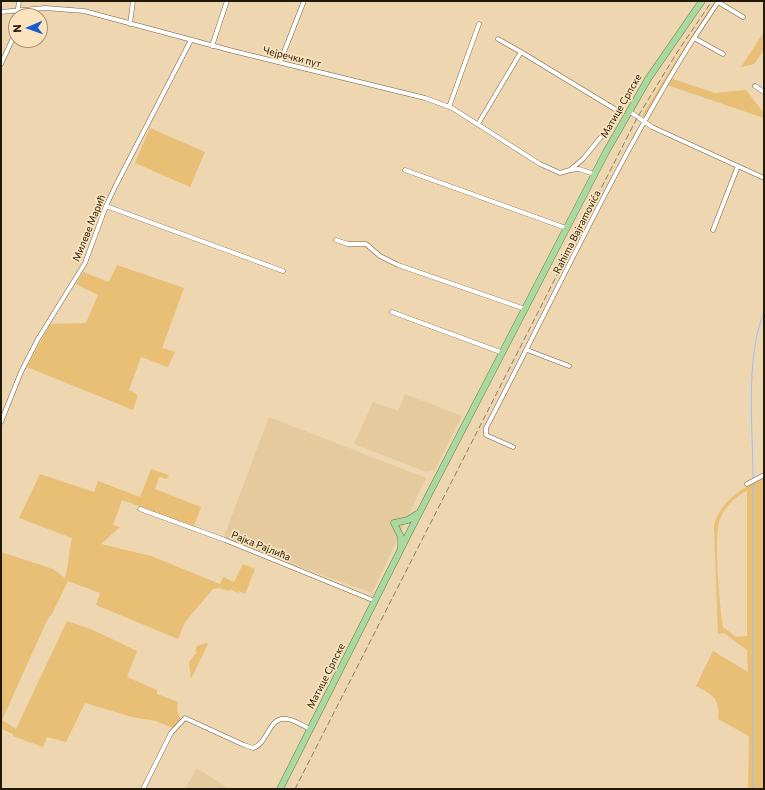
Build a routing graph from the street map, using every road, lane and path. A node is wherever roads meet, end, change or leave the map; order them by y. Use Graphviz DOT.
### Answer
graph roads {
  1 [pos="133,1"];
  2 [pos="227,1"];
  3 [pos="304,1"];
  4 [pos="702,1"];
  5 [pos="48,8"];
  6 [pos="743,17"];
  7 [pos="130,24"];
  8 [pos="479,24"];
  9 [pos="694,38"];
  10 [pos="498,39"];
  11 [pos="191,40"];
  12 [pos="212,46"];
  13 [pos="8,48"];
  14 [pos="521,52"];
  15 [pos="723,54"];
  16 [pos="280,62"];
  17 [pos="1,64"];
  18 [pos="754,86"];
  19 [pos="764,92"];
  20 [pos="449,107"];
  21 [pos="629,111"];
  22 [pos="643,122"];
  23 [pos="478,124"];
  24 [pos="738,166"];
  25 [pos="405,170"];
  26 [pos="570,170"];
  27 [pos="594,174"];
  28 [pos="764,178"];
  29 [pos="106,206"];
  30 [pos="566,228"];
  31 [pos="713,230"];
  32 [pos="336,240"];
  33 [pos="283,271"];
  34 [pos="525,309"];
  35 [pos="392,312"];
  36 [pos="527,350"];
  37 [pos="503,353"];
  38 [pos="569,366"];
  39 [pos="1,422"];
  40 [pos="513,447"];
  41 [pos="762,476"];
  42 [pos="747,484"];
  43 [pos="140,509"];
  44 [pos="420,512"];
  45 [pos="401,548"];
  46 [pos="375,601"];
  47 [pos="310,729"];
  48 [pos="143,789"];
  49 [pos="280,789"];
  1 -- 7 [label="street"];
  2 -- 12 [label="street"];
  3 -- 16 [label="street"];
  4 -- 21 [label="main road, Матице Српске"];
  5 -- 7 [label="street, Чејречки пут"];
  6 -- 9 [label="street, Rahima Bajramovića"];
  7 -- 11 [label="street, Чејречки пут"];
  8 -- 20 [label="street"];
  9 -- 15 [label="street"];
  9 -- 22 [label="street, Rahima Bajramovića"];
  10 -- 14 [label="street"];
  11 -- 12 [label="street, Чејречки пут"];
  11 -- 29 [label="street, Милеве Мaрић"];
  12 -- 16 [label="street, Чејречки пут"];
  13 -- 17 [label="street"];
  14 -- 23 [label="street"];
  14 -- 26 [label="street"];
  16 -- 20 [label="street, Чејречки пут"];
  18 -- 19 [label="street"];
  20 -- 23 [label="street, Чејречки пут"];
  21 -- 22 [label="street"];
  21 -- 27 [label="main road, Матице Српске"];
  22 -- 24 [label="street"];
  22 -- 36 [label="street, Rahima Bajramovića"];
  23 -- 26 [label="street, Чејречки пут"];
  24 -- 28 [label="street"];
  24 -- 31 [label="street"];
  25 -- 30 [label="street"];
  26 -- 27 [label="street, Чејречки пут"];
  27 -- 30 [label="main road, Матице Српске"];
  29 -- 33 [label="street"];
  29 -- 39 [label="street, Милеве Мaрић"];
  30 -- 34 [label="main road, Матице Српске"];
  32 -- 34 [label="street"];
  34 -- 37 [label="main road, Матице Српске"];
  35 -- 37 [label="street"];
  36 -- 38 [label="street"];
  36 -- 40 [label="street, Rahima Bajramovića"];
  37 -- 44 [label="main road, Матице Српске"];
  41 -- 42 [label="street"];
  43 -- 46 [label="street, Рајка Рајлића"];
  44 -- 45 [label="main road, Матице Српске"];
  44 -- 45 [label="main road"];
  45 -- 46 [label="main road, Матице Српске"];
  46 -- 47 [label="main road, Матице Српске"];
  47 -- 48 [label="street"];
  47 -- 49 [label="main road, Матице Српске"];
}
